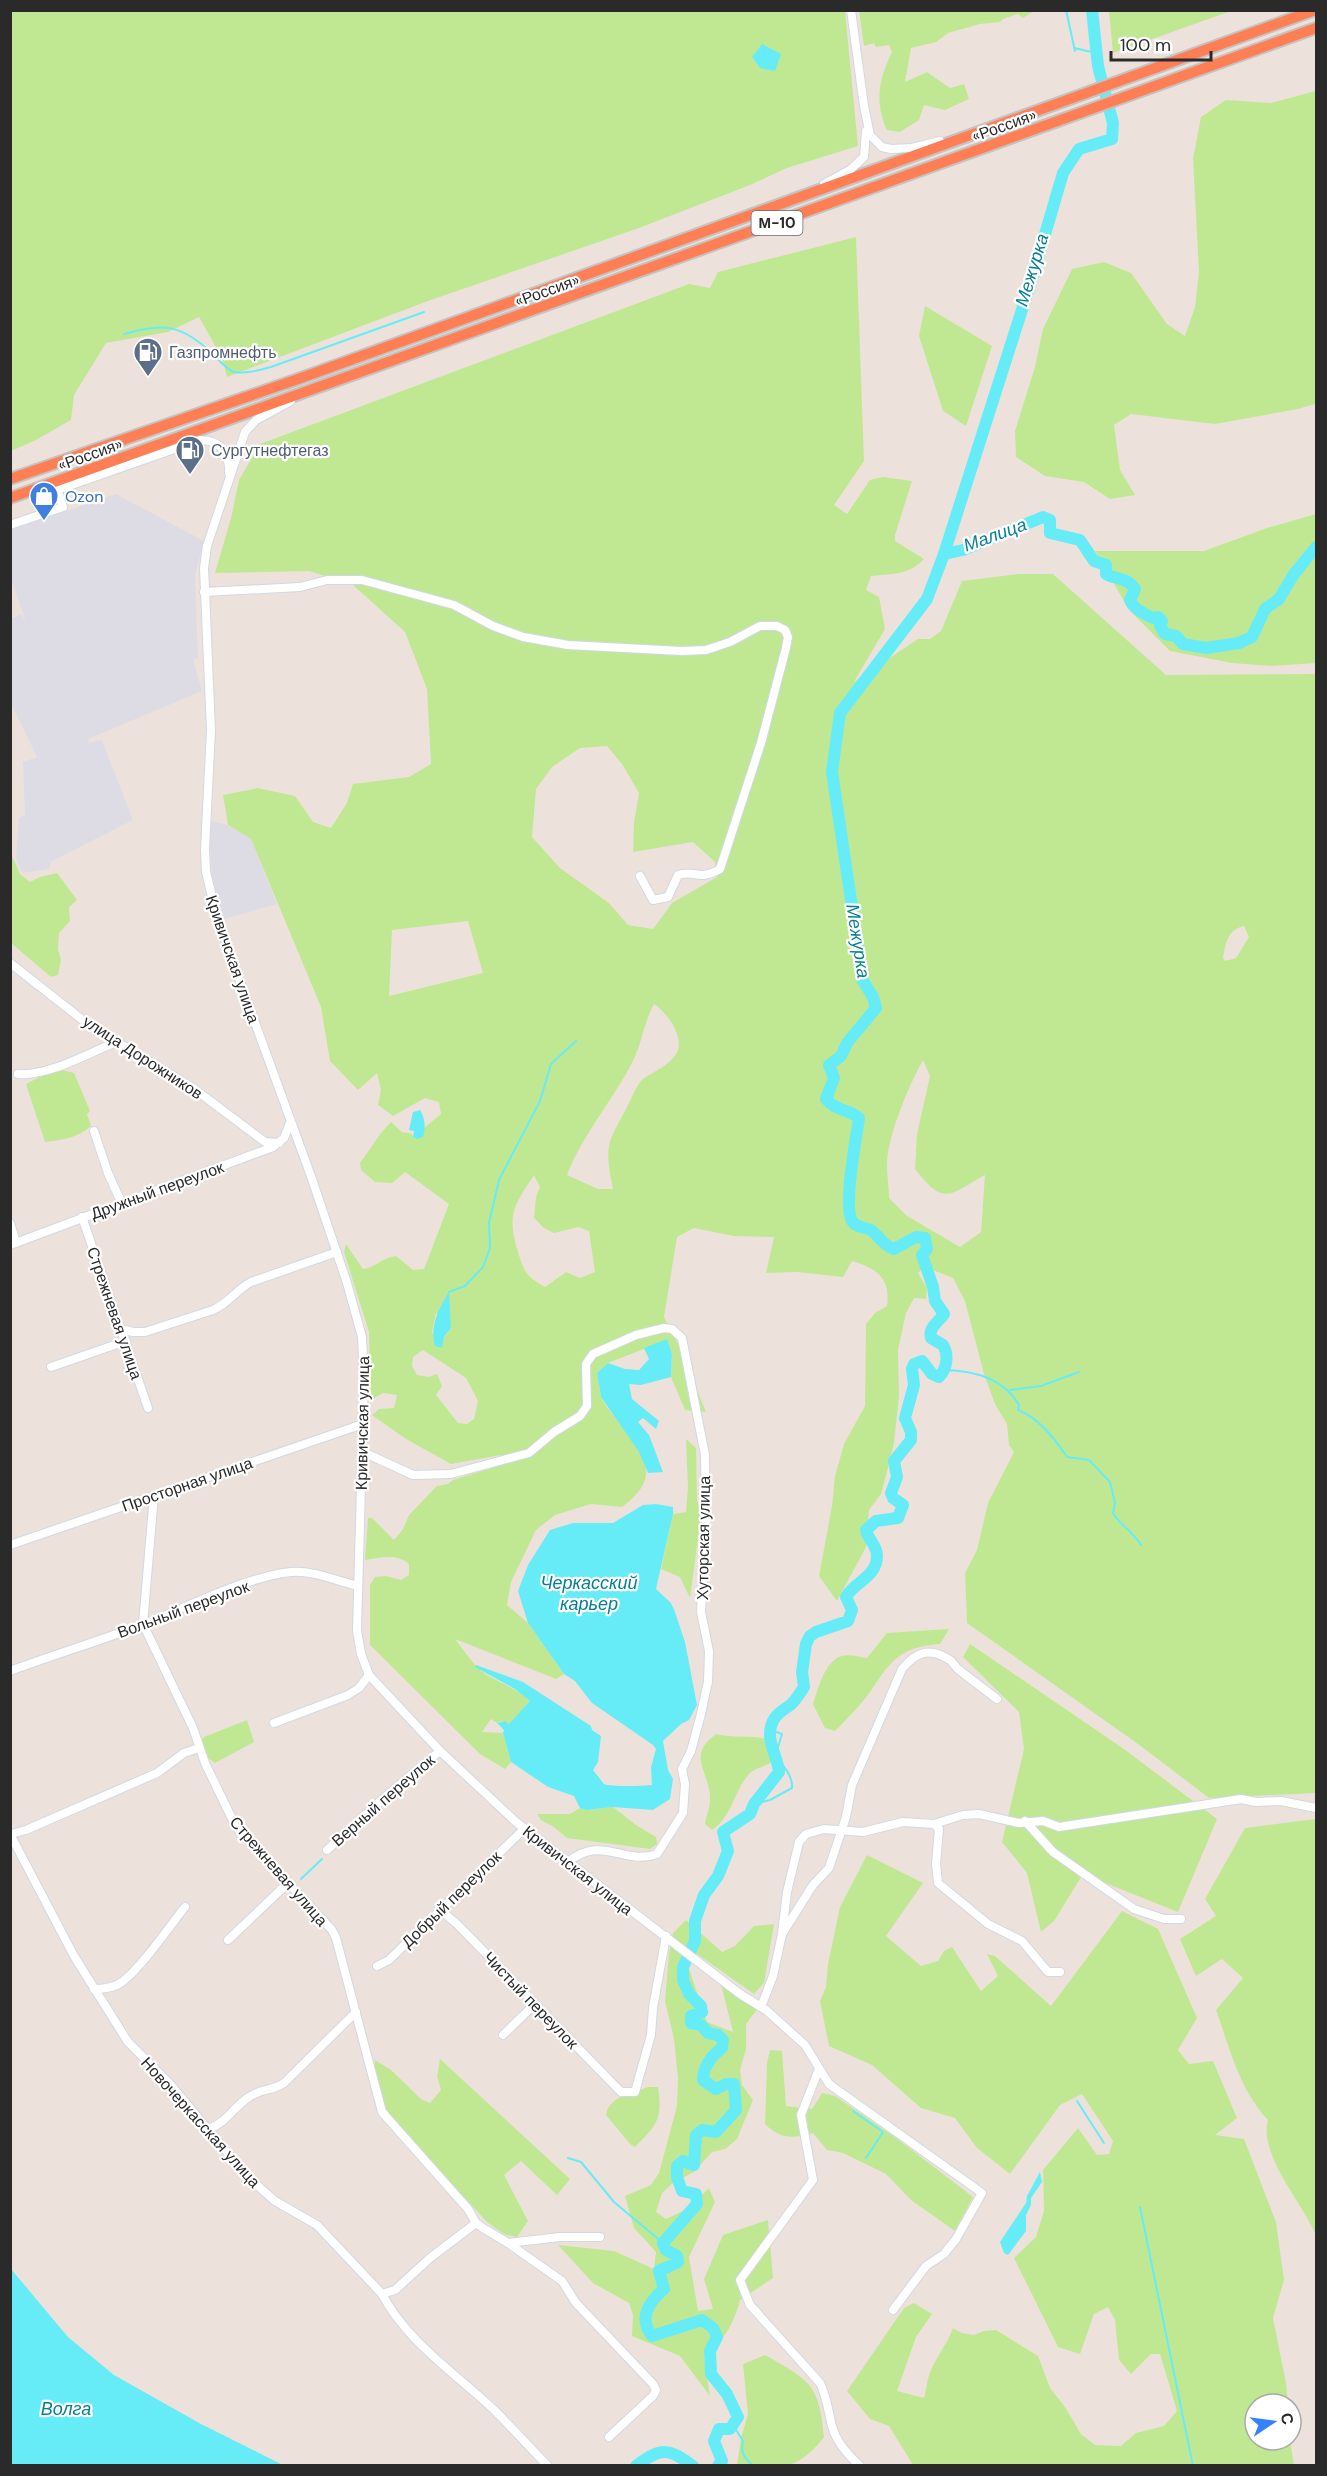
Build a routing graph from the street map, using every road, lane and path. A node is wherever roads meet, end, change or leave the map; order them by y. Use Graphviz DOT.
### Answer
graph roads {
  1 [pos="851,10"];
  2 [pos="1315,10"];
  3 [pos="1317,28"];
  4 [pos="866,121"];
  5 [pos="972,134"];
  6 [pos="810,192"];
  7 [pos="306,393"];
  8 [pos="10,479"];
  9 [pos="229,481"];
  10 [pos="39,488"];
  11 [pos="57,490"];
  12 [pos="10,498"];
  13 [pos="10,525"];
  14 [pos="204,592"];
  15 [pos="640,876"];
  16 [pos="10,963"];
  17 [pos="116,1042"];
  18 [pos="18,1074"];
  19 [pos="290,1121"];
  20 [pos="94,1131"];
  21 [pos="279,1143"];
  22 [pos="121,1203"];
  23 [pos="82,1217"];
  24 [pos="10,1223"];
  25 [pos="13,1244"];
  26 [pos="337,1252"];
  27 [pos="122,1329"];
  28 [pos="126,1341"];
  29 [pos="51,1367"];
  30 [pos="148,1408"];
  31 [pos="363,1424"];
  32 [pos="363,1452"];
  33 [pos="154,1495"];
  34 [pos="10,1545"];
  35 [pos="358,1586"];
  36 [pos="143,1624"];
  37 [pos="10,1671"];
  38 [pos="369,1675"];
  39 [pos="997,1699"];
  40 [pos="274,1723"];
  41 [pos="199,1748"];
  42 [pos="440,1751"];
  43 [pos="1317,1808"];
  44 [pos="1025,1821"];
  45 [pos="934,1824"];
  46 [pos="524,1829"];
  47 [pos="840,1830"];
  48 [pos="11,1834"];
  49 [pos="327,1850"];
  50 [pos="568,1862"];
  51 [pos="288,1883"];
  52 [pos="185,1906"];
  53 [pos="439,1909"];
  54 [pos="1181,1919"];
  55 [pos="782,1934"];
  56 [pos="666,1936"];
  57 [pos="228,1940"];
  58 [pos="377,1966"];
  59 [pos="1060,1972"];
  60 [pos="94,1989"];
  61 [pos="535,2004"];
  62 [pos="761,2007"];
  63 [pos="356,2012"];
  64 [pos="503,2035"];
  65 [pos="819,2069"];
  66 [pos="208,2129"];
  67 [pos="476,2223"];
  68 [pos="600,2237"];
  69 [pos="508,2243"];
  70 [pos="382,2294"];
  71 [pos="893,2310"];
  72 [pos="609,2437"];
  73 [pos="548,2466"];
  74 [pos="860,2466"];
  1 -- 4 [label="street"];
  2 -- 5 [label="highway, «Россия» / М-10"];
  3 -- 7 [label="highway, «Россия» / М-10"];
  4 -- 5 [label="street"];
  4 -- 6 [label="street"];
  5 -- 6 [label="highway, «Россия» / М-10"];
  6 -- 8 [label="highway, «Россия» / М-10"];
  7 -- 9 [label="street, Кривичская улица"];
  7 -- 10 [label="highway, «Россия» / М-10"];
  9 -- 11 [label="street"];
  9 -- 14 [label="street, Кривичская улица"];
  10 -- 11 [label="street"];
  10 -- 12 [label="highway, «Россия» / М-10"];
  11 -- 13 [label="street"];
  14 -- 15 [label="street"];
  14 -- 19 [label="street, Кривичская улица"];
  16 -- 17 [label="street, улица Дорожников"];
  17 -- 18 [label="street"];
  17 -- 21 [label="street, улица Дорожников"];
  19 -- 21 [label="street"];
  19 -- 26 [label="street, Кривичская улица"];
  20 -- 22 [label="street"];
  21 -- 22 [label="street, Дружный переулок"];
  22 -- 23 [label="street, Дружный переулок"];
  23 -- 25 [label="street, Дружный переулок"];
  23 -- 27 [label="street, Стрежневая улица"];
  24 -- 25 [label="street"];
  26 -- 27 [label="street"];
  26 -- 31 [label="street, Кривичская улица"];
  27 -- 28 [label="street, Стрежневая улица"];
  28 -- 29 [label="street"];
  28 -- 30 [label="street, Стрежневая улица"];
  31 -- 32 [label="street, Кривичская улица"];
  31 -- 33 [label="street, Просторная улица"];
  32 -- 35 [label="street, Кривичская улица"];
  32 -- 50 [label="street, Хуторская улица"];
  33 -- 34 [label="street, Просторная улица"];
  33 -- 36 [label="street"];
  35 -- 36 [label="street, Вольный переулок"];
  35 -- 38 [label="street, Кривичская улица"];
  36 -- 37 [label="street, Вольный переулок"];
  36 -- 41 [label="street, Стрежневая улица"];
  38 -- 40 [label="street"];
  38 -- 42 [label="street, Кривичская улица"];
  39 -- 47 [label="street"];
  41 -- 48 [label="street"];
  41 -- 51 [label="street, Стрежневая улица"];
  42 -- 46 [label="street, Кривичская улица"];
  42 -- 49 [label="street, Верный переулок"];
  43 -- 44 [label="street"];
  44 -- 45 [label="street"];
  44 -- 54 [label="street"];
  45 -- 47 [label="street"];
  45 -- 59 [label="street"];
  46 -- 50 [label="street, Кривичская улица"];
  46 -- 53 [label="street, Добрый переулок"];
  47 -- 55 [label="street"];
  47 -- 55 [label="street"];
  48 -- 60 [label="street, Новочеркасская улица"];
  50 -- 56 [label="street, Кривичская улица"];
  51 -- 57 [label="street"];
  51 -- 63 [label="street, Стрежневая улица"];
  52 -- 60 [label="street"];
  53 -- 58 [label="street, Добрый переулок"];
  53 -- 61 [label="street, Чистый переулок"];
  55 -- 62 [label="street"];
  56 -- 61 [label="street, Чистый переулок"];
  56 -- 62 [label="street, Кривичская улица"];
  60 -- 66 [label="street, Новочеркасская улица"];
  61 -- 64 [label="street"];
  62 -- 65 [label="street, Кривичская улица"];
  63 -- 66 [label="street"];
  63 -- 67 [label="street, Стрежневая улица"];
  65 -- 71 [label="street, Кривичская улица"];
  65 -- 74 [label="street"];
  66 -- 70 [label="street, Новочеркасская улица"];
  67 -- 69 [label="street"];
  67 -- 70 [label="street"];
  68 -- 69 [label="street"];
  69 -- 72 [label="street"];
  70 -- 73 [label="street, Новочеркасская улица"];
}
